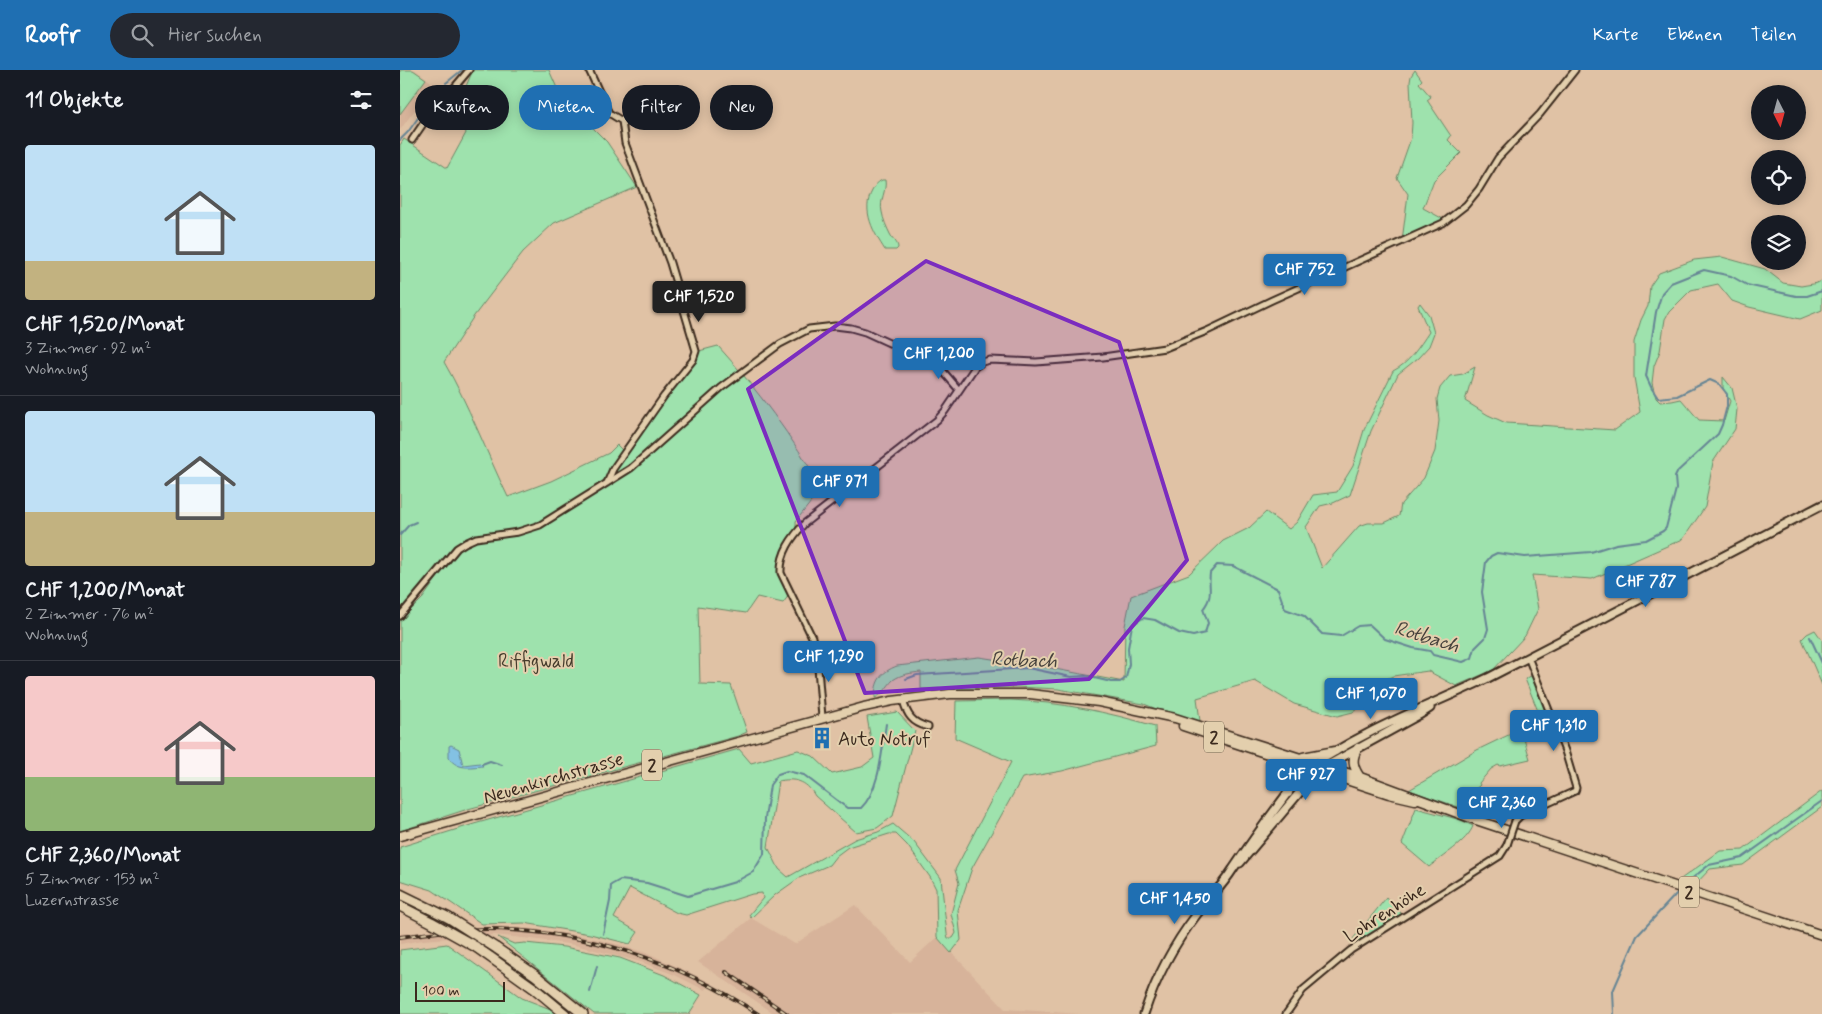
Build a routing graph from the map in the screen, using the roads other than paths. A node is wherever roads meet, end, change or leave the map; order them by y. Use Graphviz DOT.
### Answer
graph roads {
  1 [pos="469,70"];
  2 [pos="589,70"];
  3 [pos="1575,70"];
  4 [pos="622,121"];
  5 [pos="623,130"];
  6 [pos="412,140"];
  7 [pos="960,390"];
  8 [pos="606,483"];
  9 [pos="1822,505"];
  10 [pos="400,616"];
  11 [pos="1528,657"];
  12 [pos="903,700"];
  13 [pos="1437,702"];
  14 [pos="1156,715"];
  15 [pos="822,717"];
  16 [pos="928,726"];
  17 [pos="1358,748"];
  18 [pos="1335,751"];
  19 [pos="1274,757"];
  20 [pos="1298,757"];
  21 [pos="1326,766"];
  22 [pos="1317,767"];
  23 [pos="1308,768"];
  24 [pos="1360,777"];
  25 [pos="1288,793"];
  26 [pos="1419,800"];
  27 [pos="400,836"];
  28 [pos="1232,870"];
  29 [pos="400,894"];
  30 [pos="400,906"];
  31 [pos="1822,936"];
  32 [pos="565,1014"];
  33 [pos="583,1014"];
  34 [pos="1144,1014"];
  35 [pos="1286,1014"];
  1 -- 6 [label="street"];
  2 -- 4 [label="street"];
  3 -- 7 [label="street"];
  5 -- 8 [label="street"];
  7 -- 8 [label="street"];
  7 -- 15 [label="street"];
  8 -- 10 [label="street"];
  9 -- 11 [label="main road"];
  11 -- 13 [label="main road"];
  11 -- 35 [label="street, Lohrenhöhe, bridge"];
  12 -- 14 [label="main road, Neuenkirchstrasse / 2"];
  12 -- 15 [label="main road, Neuenkirchstrasse / 2"];
  12 -- 16 [label="street"];
  13 -- 17 [label="main road"];
  13 -- 18 [label="main road"];
  14 -- 19 [label="main road, Neuenkirchstrasse / 2"];
  14 -- 20 [label="main road, Neuenkirchstrasse / 2"];
  15 -- 27 [label="main road, Neuenkirchstrasse / 2"];
  17 -- 21 [label="main road"];
  17 -- 24 [label="main road"];
  18 -- 20 [label="main road"];
  18 -- 22 [label="main road"];
  19 -- 23 [label="main road, Neuenkirchstrasse / 2"];
  19 -- 25 [label="main road"];
  20 -- 22 [label="main road, Neuenkirchstrasse / 2"];
  21 -- 22 [label="main road, Neuenkirchstrasse / 2"];
  21 -- 24 [label="main road, Neuenkirchstrasse / 2"];
  22 -- 23 [label="main road, Neuenkirchstrasse / 2"];
  22 -- 26 [label="main road, Neuenkirchstrasse / 2"];
  22 -- 28 [label="main road"];
  23 -- 25 [label="main road"];
  24 -- 26 [label="main road, Neuenkirchstrasse / 2"];
  25 -- 28 [label="main road"];
  26 -- 31 [label="main road, 2"];
  28 -- 34 [label="main road"];
  29 -- 33 [label="highway, bridge"];
  30 -- 32 [label="highway, bridge"];
}
